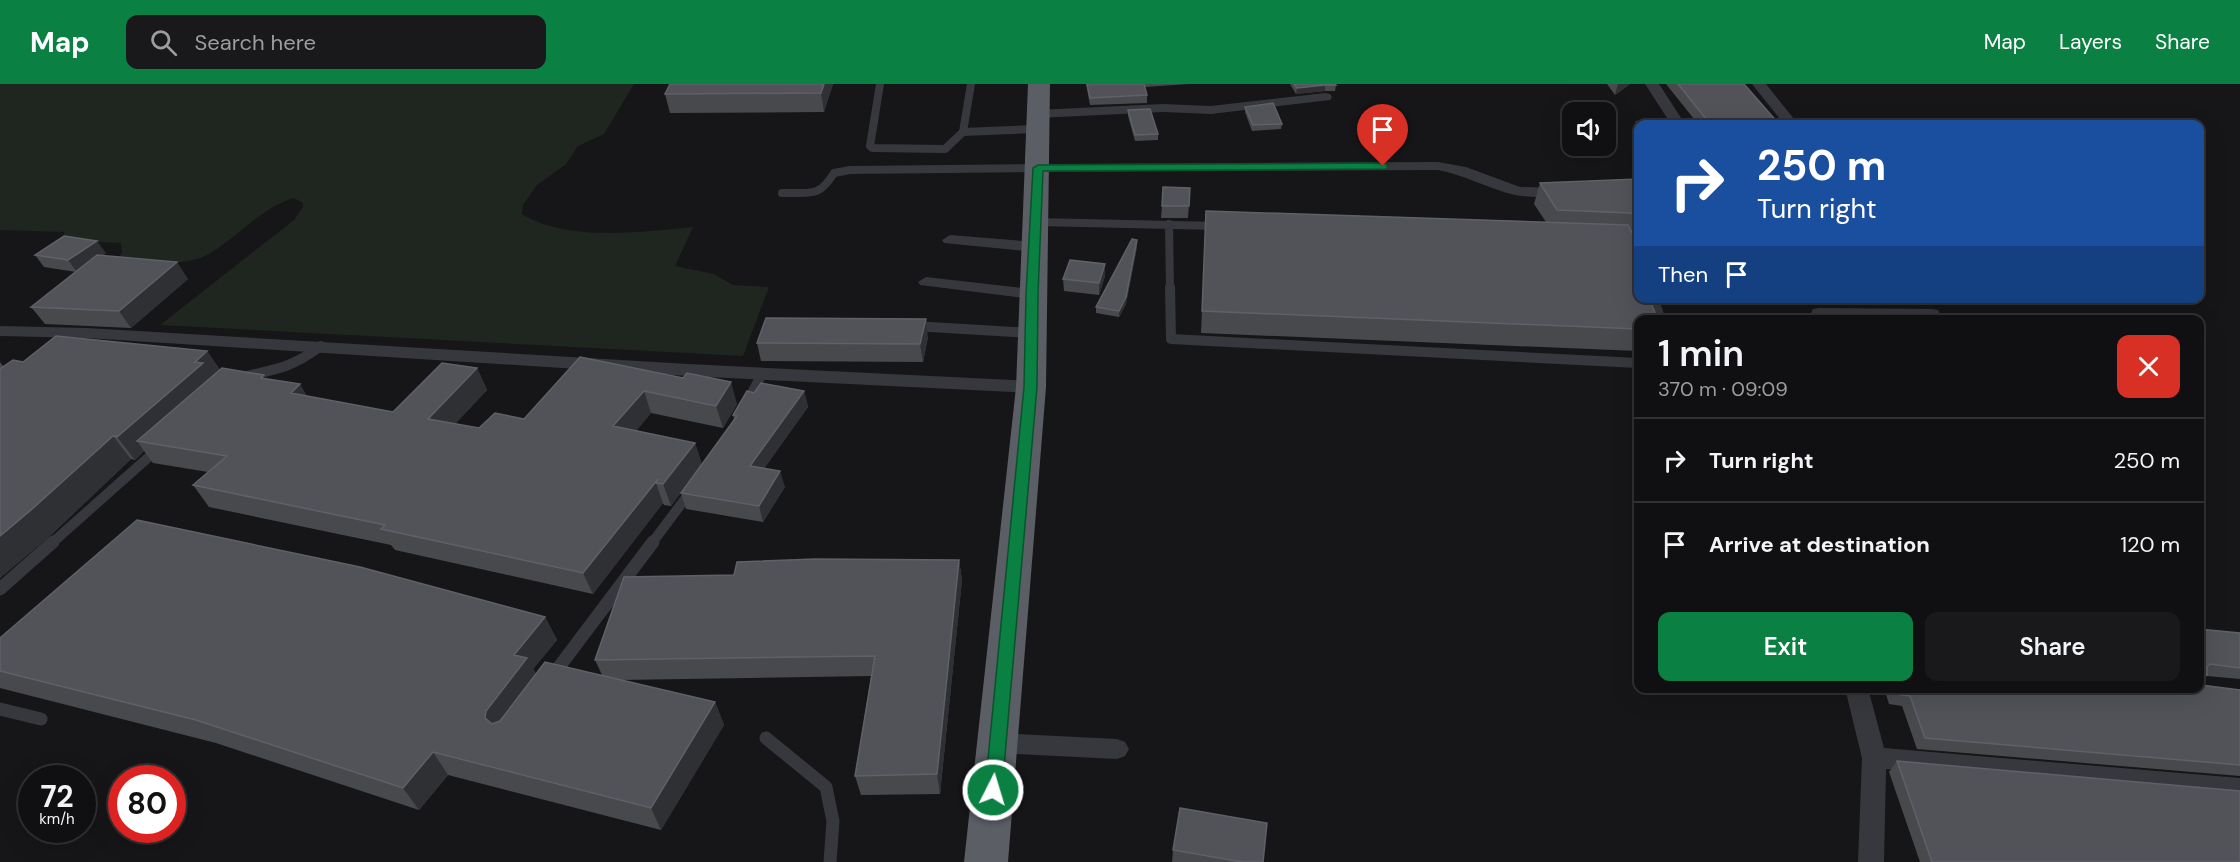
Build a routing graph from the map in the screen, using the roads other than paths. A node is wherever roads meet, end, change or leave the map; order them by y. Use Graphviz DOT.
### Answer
graph roads {
  1 [pos="880,84"];
  2 [pos="971,84"];
  3 [pos="1039,84"];
  4 [pos="1652,84"];
  5 [pos="1759,84"];
  6 [pos="1325,97"];
  7 [pos="1675,120"];
  8 [pos="1788,120"];
  9 [pos="1037,121"];
  10 [pos="963,132"];
  11 [pos="1038,168"];
  12 [pos="1580,191"];
  13 [pos="782,193"];
  14 [pos="1169,224"];
  15 [pos="1229,226"];
  16 [pos="1035,235"];
  17 [pos="950,240"];
  18 [pos="926,282"];
  19 [pos="1032,294"];
  20 [pos="1820,315"];
  21 [pos="1896,315"];
  22 [pos="907,326"];
  23 [pos="0,331"];
  24 [pos="87,333"];
  25 [pos="1032,333"];
  26 [pos="69,346"];
  27 [pos="321,346"];
  28 [pos="1634,363"];
  29 [pos="762,374"];
  30 [pos="231,384"];
  31 [pos="1031,387"];
  32 [pos="737,418"];
  33 [pos="171,437"];
  34 [pos="701,477"];
  35 [pos="0,590"];
  36 [pos="548,682"];
  37 [pos="1857,693"];
  38 [pos="0,709"];
  39 [pos="41,718"];
  40 [pos="766,738"];
  41 [pos="998,743"];
  42 [pos="1117,748"];
  43 [pos="1874,758"];
  44 [pos="2240,789"];
  45 [pos="830,862"];
  46 [pos="986,862"];
  47 [pos="1871,862"];
  1 -- 10 [label="lane"];
  2 -- 10 [label="lane"];
  3 -- 9 [label="highway"];
  4 -- 7 [label="street"];
  5 -- 8 [label="street"];
  6 -- 9 [label="street"];
  9 -- 10 [label="lane"];
  9 -- 11 [label="highway"];
  11 -- 12 [label="street"];
  11 -- 13 [label="lane"];
  11 -- 16 [label="highway"];
  14 -- 15 [label="lane"];
  14 -- 16 [label="lane"];
  14 -- 28 [label="lane"];
  16 -- 17 [label="street"];
  16 -- 19 [label="highway"];
  18 -- 19 [label="street"];
  19 -- 25 [label="highway"];
  20 -- 21 [label="street"];
  22 -- 25 [label="lane"];
  23 -- 24 [label="street"];
  24 -- 26 [label="lane"];
  24 -- 27 [label="street"];
  25 -- 31 [label="highway"];
  27 -- 29 [label="street"];
  27 -- 30 [label="lane"];
  29 -- 31 [label="street"];
  29 -- 32 [label="lane"];
  31 -- 41 [label="highway"];
  33 -- 35 [label="lane"];
  34 -- 36 [label="lane"];
  37 -- 43 [label="street"];
  38 -- 39 [label="lane"];
  40 -- 45 [label="lane"];
  41 -- 42 [label="street"];
  41 -- 46 [label="highway"];
  43 -- 44 [label="street"];
  43 -- 47 [label="street"];
}
